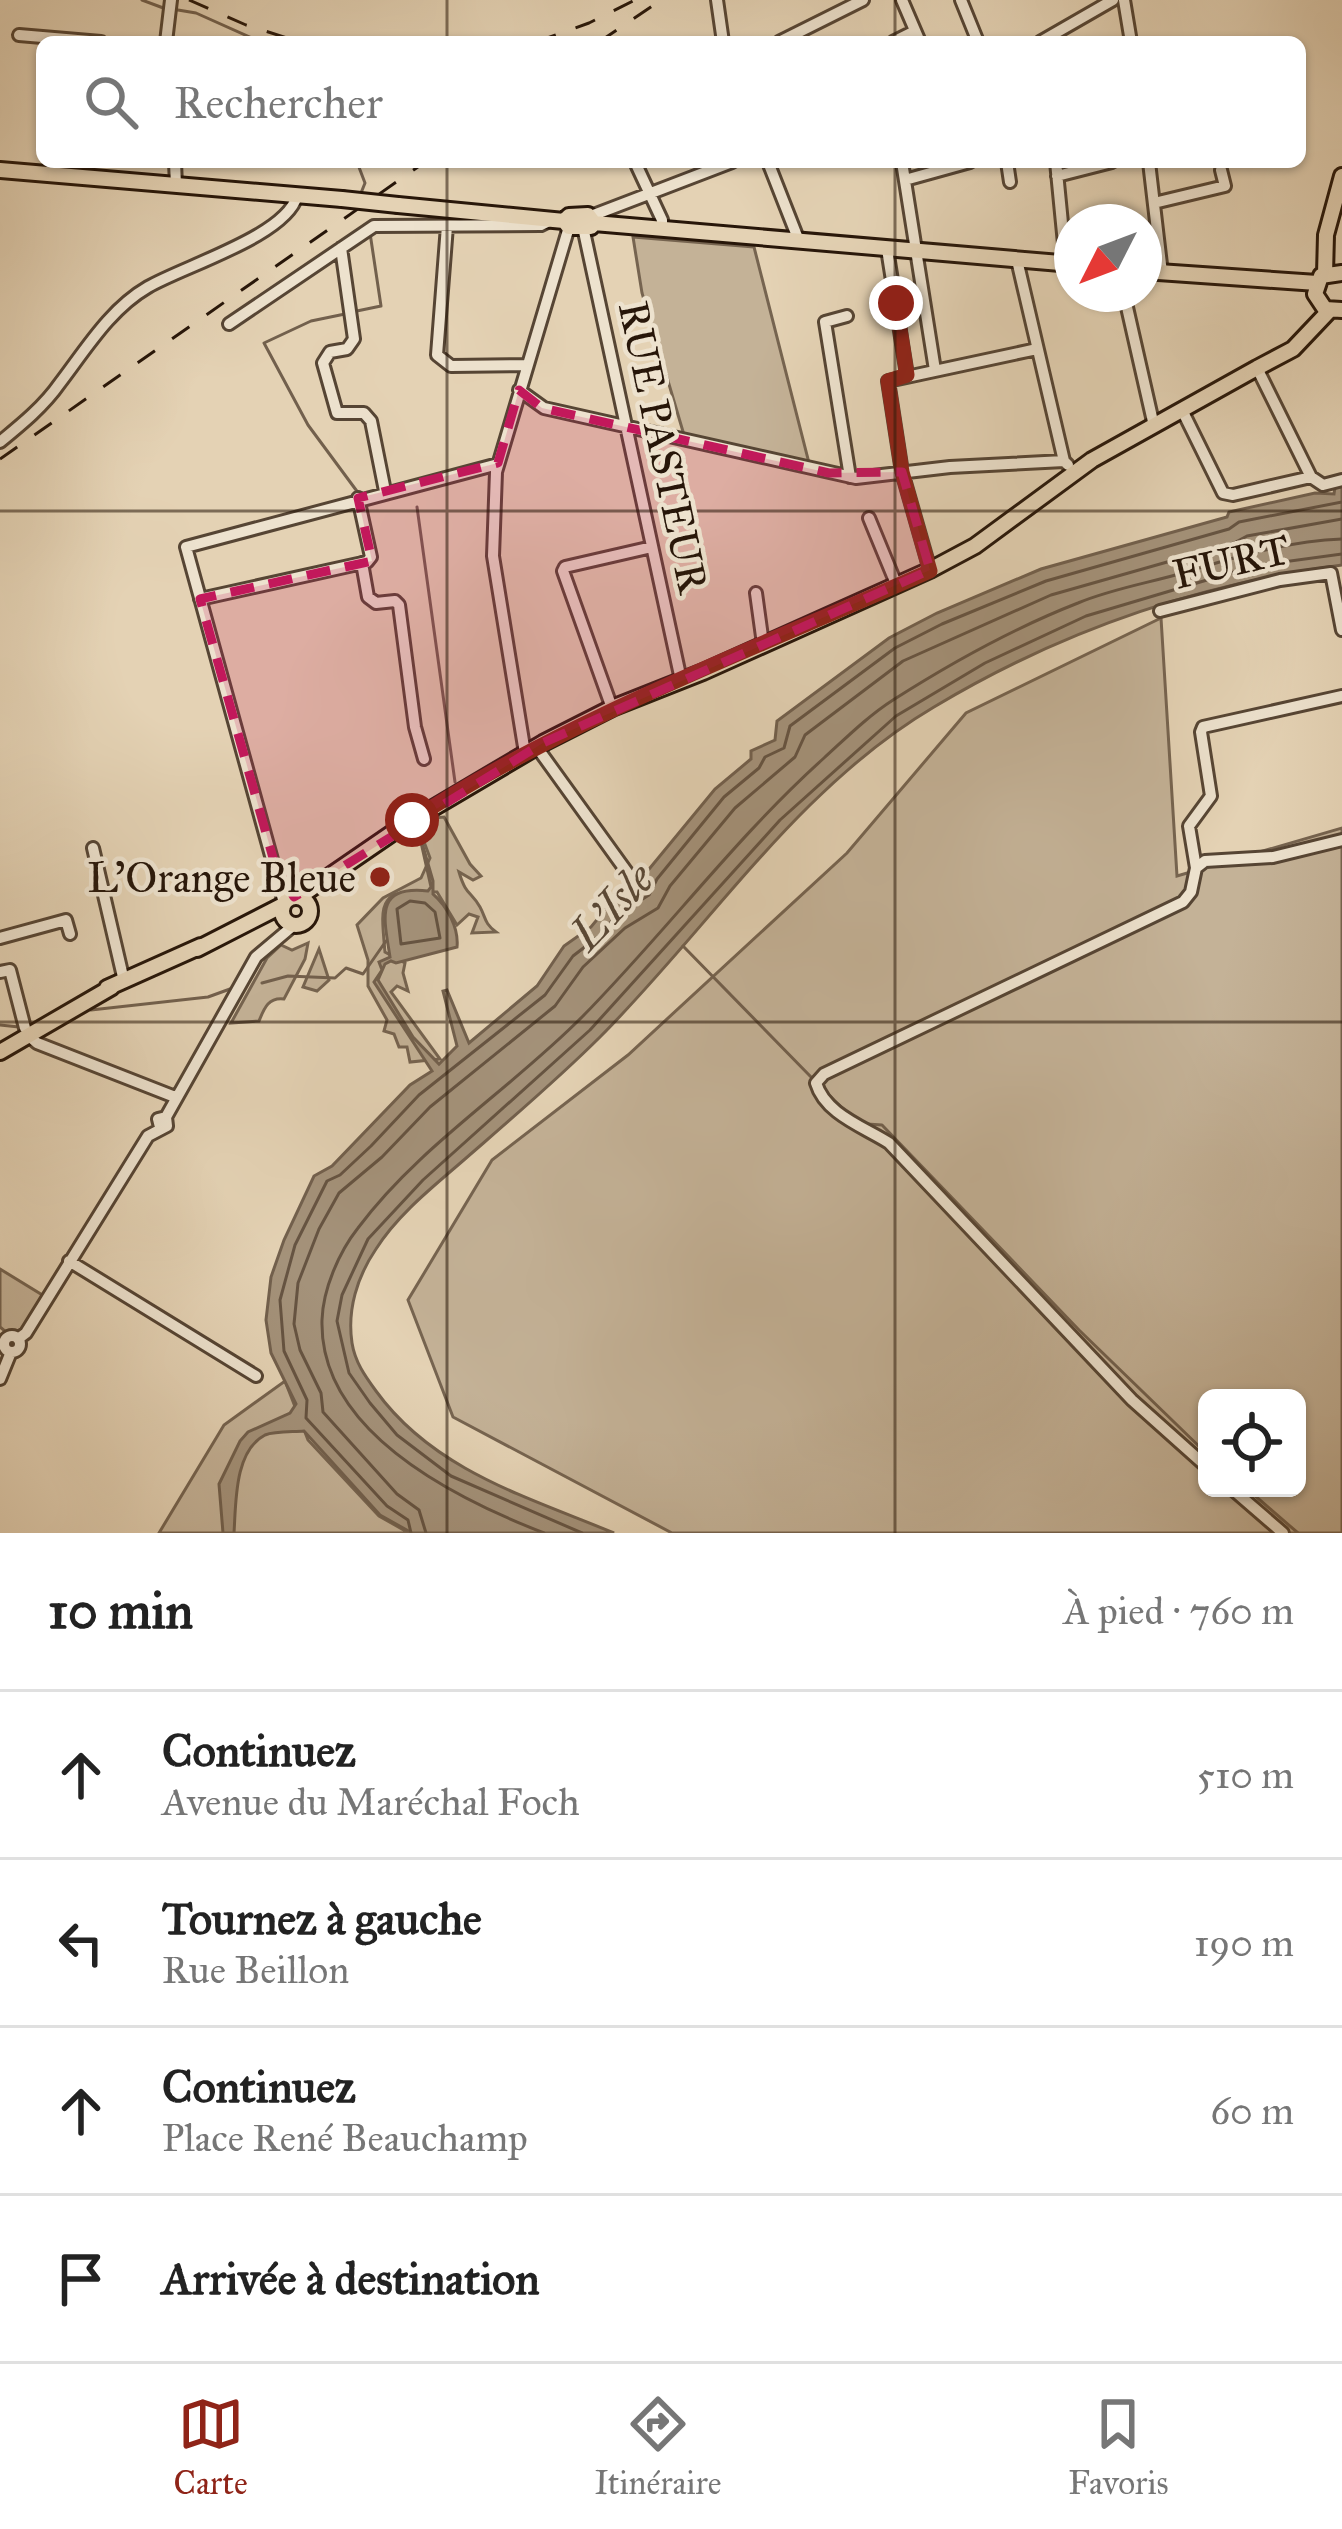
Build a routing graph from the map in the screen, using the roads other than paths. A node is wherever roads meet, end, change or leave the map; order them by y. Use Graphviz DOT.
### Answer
graph roads {
  1 [pos="171,0"];
  2 [pos="717,0"];
  3 [pos="863,0"];
  4 [pos="902,0"];
  5 [pos="961,0"];
  6 [pos="1113,0"];
  7 [pos="1124,0"];
  8 [pos="19,35"];
  9 [pos="167,36"];
  10 [pos="723,36"];
  11 [pos="791,36"];
  12 [pos="917,36"];
  13 [pos="976,36"];
  14 [pos="1050,36"];
  15 [pos="1130,36"];
  16 [pos="36,38"];
  17 [pos="44,168"];
  18 [pos="175,168"];
  19 [pos="638,168"];
  20 [pos="716,168"];
  21 [pos="770,168"];
  22 [pos="903,168"];
  23 [pos="948,168"];
  24 [pos="1008,168"];
  25 [pos="1057,168"];
  26 [pos="1089,168"];
  27 [pos="1149,168"];
  28 [pos="0,170"];
  29 [pos="1221,170"];
  30 [pos="1058,176"];
  31 [pos="1342,176"];
  32 [pos="905,180"];
  33 [pos="1010,182"];
  34 [pos="176,185"];
  35 [pos="650,193"];
  36 [pos="297,196"];
  37 [pos="1154,203"];
  38 [pos="1062,204"];
  39 [pos="576,222"];
  40 [pos="447,226"];
  41 [pos="662,229"];
  42 [pos="799,241"];
  43 [pos="340,248"];
  44 [pos="887,249"];
  45 [pos="916,251"];
  46 [pos="1017,260"];
  47 [pos="1054,263"];
  48 [pos="1162,272"];
  49 [pos="1342,273"];
  50 [pos="924,298"];
  51 [pos="1326,298"];
  52 [pos="896,303"];
  53 [pos="1128,312"];
  54 [pos="847,316"];
  55 [pos="229,324"];
  56 [pos="1037,349"];
  57 [pos="527,364"];
  58 [pos="1260,366"];
  59 [pos="935,370"];
  60 [pos="907,375"];
  61 [pos="519,390"];
  62 [pos="1182,410"];
  63 [pos="625,425"];
  64 [pos="1154,426"];
  65 [pos="0,442"];
  66 [pos="1064,460"];
  67 [pos="498,464"];
  68 [pos="902,472"];
  69 [pos="1076,473"];
  70 [pos="850,477"];
  71 [pos="1310,477"];
  72 [pos="1342,480"];
  73 [pos="385,491"];
  74 [pos="358,498"];
  75 [pos="868,518"];
  76 [pos="652,547"];
  77 [pos="362,563"];
  78 [pos="930,571"];
  79 [pos="897,586"];
  80 [pos="756,593"];
  81 [pos="200,599"];
  82 [pos="1160,611"];
  83 [pos="1342,630"];
  84 [pos="763,644"];
  85 [pos="681,680"];
  86 [pos="1342,696"];
  87 [pos="612,708"];
  88 [pos="530,750"];
  89 [pos="424,759"];
  90 [pos="1342,840"];
  91 [pos="93,848"];
  92 [pos="1196,868"];
  93 [pos="629,875"];
  94 [pos="290,911"];
  95 [pos="70,934"];
  96 [pos="0,938"];
  97 [pos="0,972"];
  98 [pos="118,984"];
  99 [pos="27,1032"];
  100 [pos="2,1050"];
  101 [pos="175,1097"];
  102 [pos="69,1261"];
  103 [pos="256,1376"];
  104 [pos="0,1379"];
  105 [pos="1198,1459"];
  106 [pos="1241,1497"];
  107 [pos="1282,1533"];
  1 -- 9 [label="street"];
  2 -- 10 [label="street"];
  3 -- 11 [label="street"];
  4 -- 12 [label="street"];
  5 -- 13 [label="street"];
  6 -- 14 [label="street"];
  7 -- 15 [label="street"];
  8 -- 16 [label="street"];
  17 -- 28 [label="main road"];
  17 -- 34 [label="main road"];
  18 -- 34 [label="street"];
  19 -- 35 [label="street"];
  20 -- 35 [label="street"];
  21 -- 42 [label="street"];
  22 -- 32 [label="street"];
  23 -- 32 [label="street"];
  24 -- 33 [label="street"];
  25 -- 30 [label="street"];
  26 -- 30 [label="street"];
  27 -- 37 [label="street"];
  29 -- 37 [label="street"];
  30 -- 38 [label="street"];
  31 -- 51 [label="main road"];
  32 -- 45 [label="street"];
  34 -- 36 [label="main road"];
  35 -- 39 [label="street"];
  35 -- 41 [label="street"];
  36 -- 39 [label="main road, bridge"];
  36 -- 65 [label="street"];
  39 -- 40 [label="street"];
  39 -- 41 [label="main road"];
  39 -- 57 [label="street"];
  39 -- 63 [label="street, RUE PASTEUR"];
  40 -- 43 [label="street"];
  40 -- 57 [label="street"];
  41 -- 42 [label="main road"];
  42 -- 44 [label="main road"];
  43 -- 55 [label="street"];
  43 -- 73 [label="street"];
  44 -- 45 [label="main road"];
  44 -- 52 [label="street"];
  45 -- 46 [label="main road"];
  45 -- 50 [label="street"];
  46 -- 47 [label="main road"];
  46 -- 56 [label="street"];
  48 -- 51 [label="main road"];
  49 -- 51 [label="main road"];
  50 -- 52 [label="street"];
  50 -- 59 [label="street"];
  51 -- 58 [label="main road"];
  52 -- 60 [label="street"];
  53 -- 64 [label="street"];
  54 -- 70 [label="street"];
  56 -- 59 [label="street"];
  56 -- 66 [label="street"];
  57 -- 61 [label="street"];
  58 -- 62 [label="main road"];
  58 -- 71 [label="street"];
  59 -- 60 [label="street"];
  60 -- 68 [label="street"];
  61 -- 63 [label="street"];
  61 -- 67 [label="street"];
  62 -- 64 [label="main road"];
  62 -- 71 [label="street"];
  63 -- 70 [label="street"];
  63 -- 76 [label="street, RUE PASTEUR"];
  64 -- 69 [label="main road"];
  66 -- 68 [label="street"];
  66 -- 69 [label="street"];
  67 -- 73 [label="street"];
  67 -- 88 [label="street"];
  68 -- 70 [label="street"];
  68 -- 78 [label="street"];
  69 -- 78 [label="main road"];
  71 -- 72 [label="street"];
  73 -- 74 [label="street"];
  74 -- 77 [label="street"];
  74 -- 81 [label="street"];
  75 -- 79 [label="street"];
  76 -- 85 [label="street, RUE PASTEUR"];
  76 -- 87 [label="street"];
  77 -- 81 [label="street"];
  77 -- 89 [label="street"];
  78 -- 79 [label="main road"];
  79 -- 84 [label="main road"];
  80 -- 84 [label="street"];
  81 -- 94 [label="street"];
  82 -- 83 [label="street, FURT"];
  84 -- 85 [label="main road"];
  85 -- 87 [label="main road"];
  86 -- 92 [label="street"];
  87 -- 88 [label="main road"];
  88 -- 93 [label="street"];
  88 -- 94 [label="main road"];
  90 -- 92 [label="street"];
  91 -- 98 [label="street"];
  92 -- 105 [label="street"];
  94 -- 98 [label="main road"];
  94 -- 101 [label="street"];
  95 -- 96 [label="street"];
  97 -- 99 [label="street"];
  98 -- 99 [label="main road"];
  99 -- 100 [label="main road"];
  99 -- 101 [label="street"];
  101 -- 102 [label="street"];
  102 -- 103 [label="street"];
  102 -- 104 [label="street"];
  106 -- 107 [label="street"];
}
